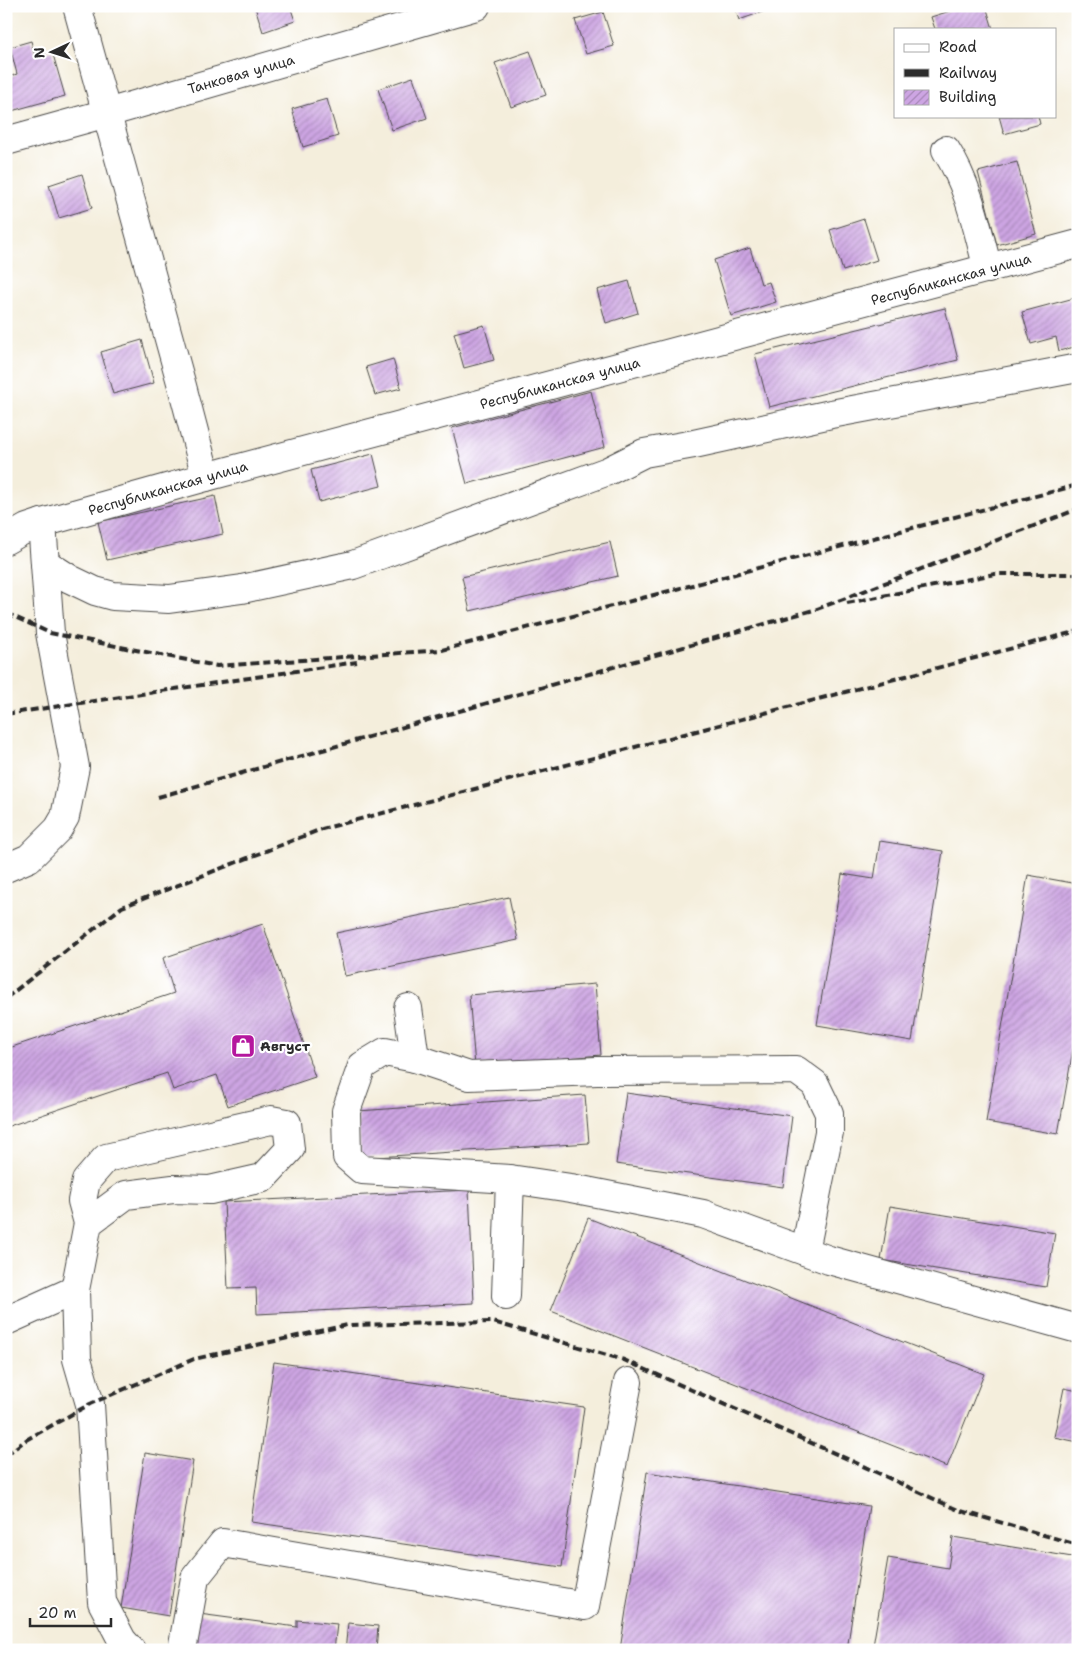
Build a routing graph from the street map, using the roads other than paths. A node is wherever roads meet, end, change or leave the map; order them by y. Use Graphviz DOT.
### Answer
graph roads {
  1 [pos="77,6"];
  2 [pos="476,6"];
  3 [pos="107,113"];
  4 [pos="6,141"];
  5 [pos="946,150"];
  6 [pos="1078,244"];
  7 [pos="988,269"];
  8 [pos="1078,368"];
  9 [pos="206,477"];
  10 [pos="42,523"];
  11 [pos="6,540"];
  12 [pos="45,563"];
  13 [pos="6,868"];
  14 [pos="408,1008"];
  15 [pos="415,1058"];
  16 [pos="510,1179"];
  17 [pos="88,1223"];
  18 [pos="805,1251"];
  19 [pos="75,1290"];
  20 [pos="506,1296"];
  21 [pos="6,1321"];
  22 [pos="1077,1325"];
  23 [pos="628,1382"];
  24 [pos="131,1650"];
  25 [pos="182,1650"];
  1 -- 3 [label="street"];
  2 -- 3 [label="street, Танковая улица"];
  3 -- 4 [label="street, Танковая улица"];
  3 -- 9 [label="street"];
  5 -- 7 [label="street"];
  6 -- 7 [label="street, Республиканская улица"];
  7 -- 9 [label="street, Республиканская улица"];
  8 -- 12 [label="street"];
  9 -- 10 [label="street, Республиканская улица"];
  10 -- 11 [label="street, Республиканская улица"];
  10 -- 12 [label="street"];
  12 -- 13 [label="street"];
  14 -- 15 [label="street"];
  15 -- 16 [label="street"];
  15 -- 18 [label="street"];
  16 -- 18 [label="street"];
  16 -- 20 [label="street"];
  17 -- 17 [label="street"];
  17 -- 19 [label="street"];
  18 -- 22 [label="street"];
  19 -- 21 [label="street"];
  19 -- 24 [label="street"];
  23 -- 25 [label="street"];
}
